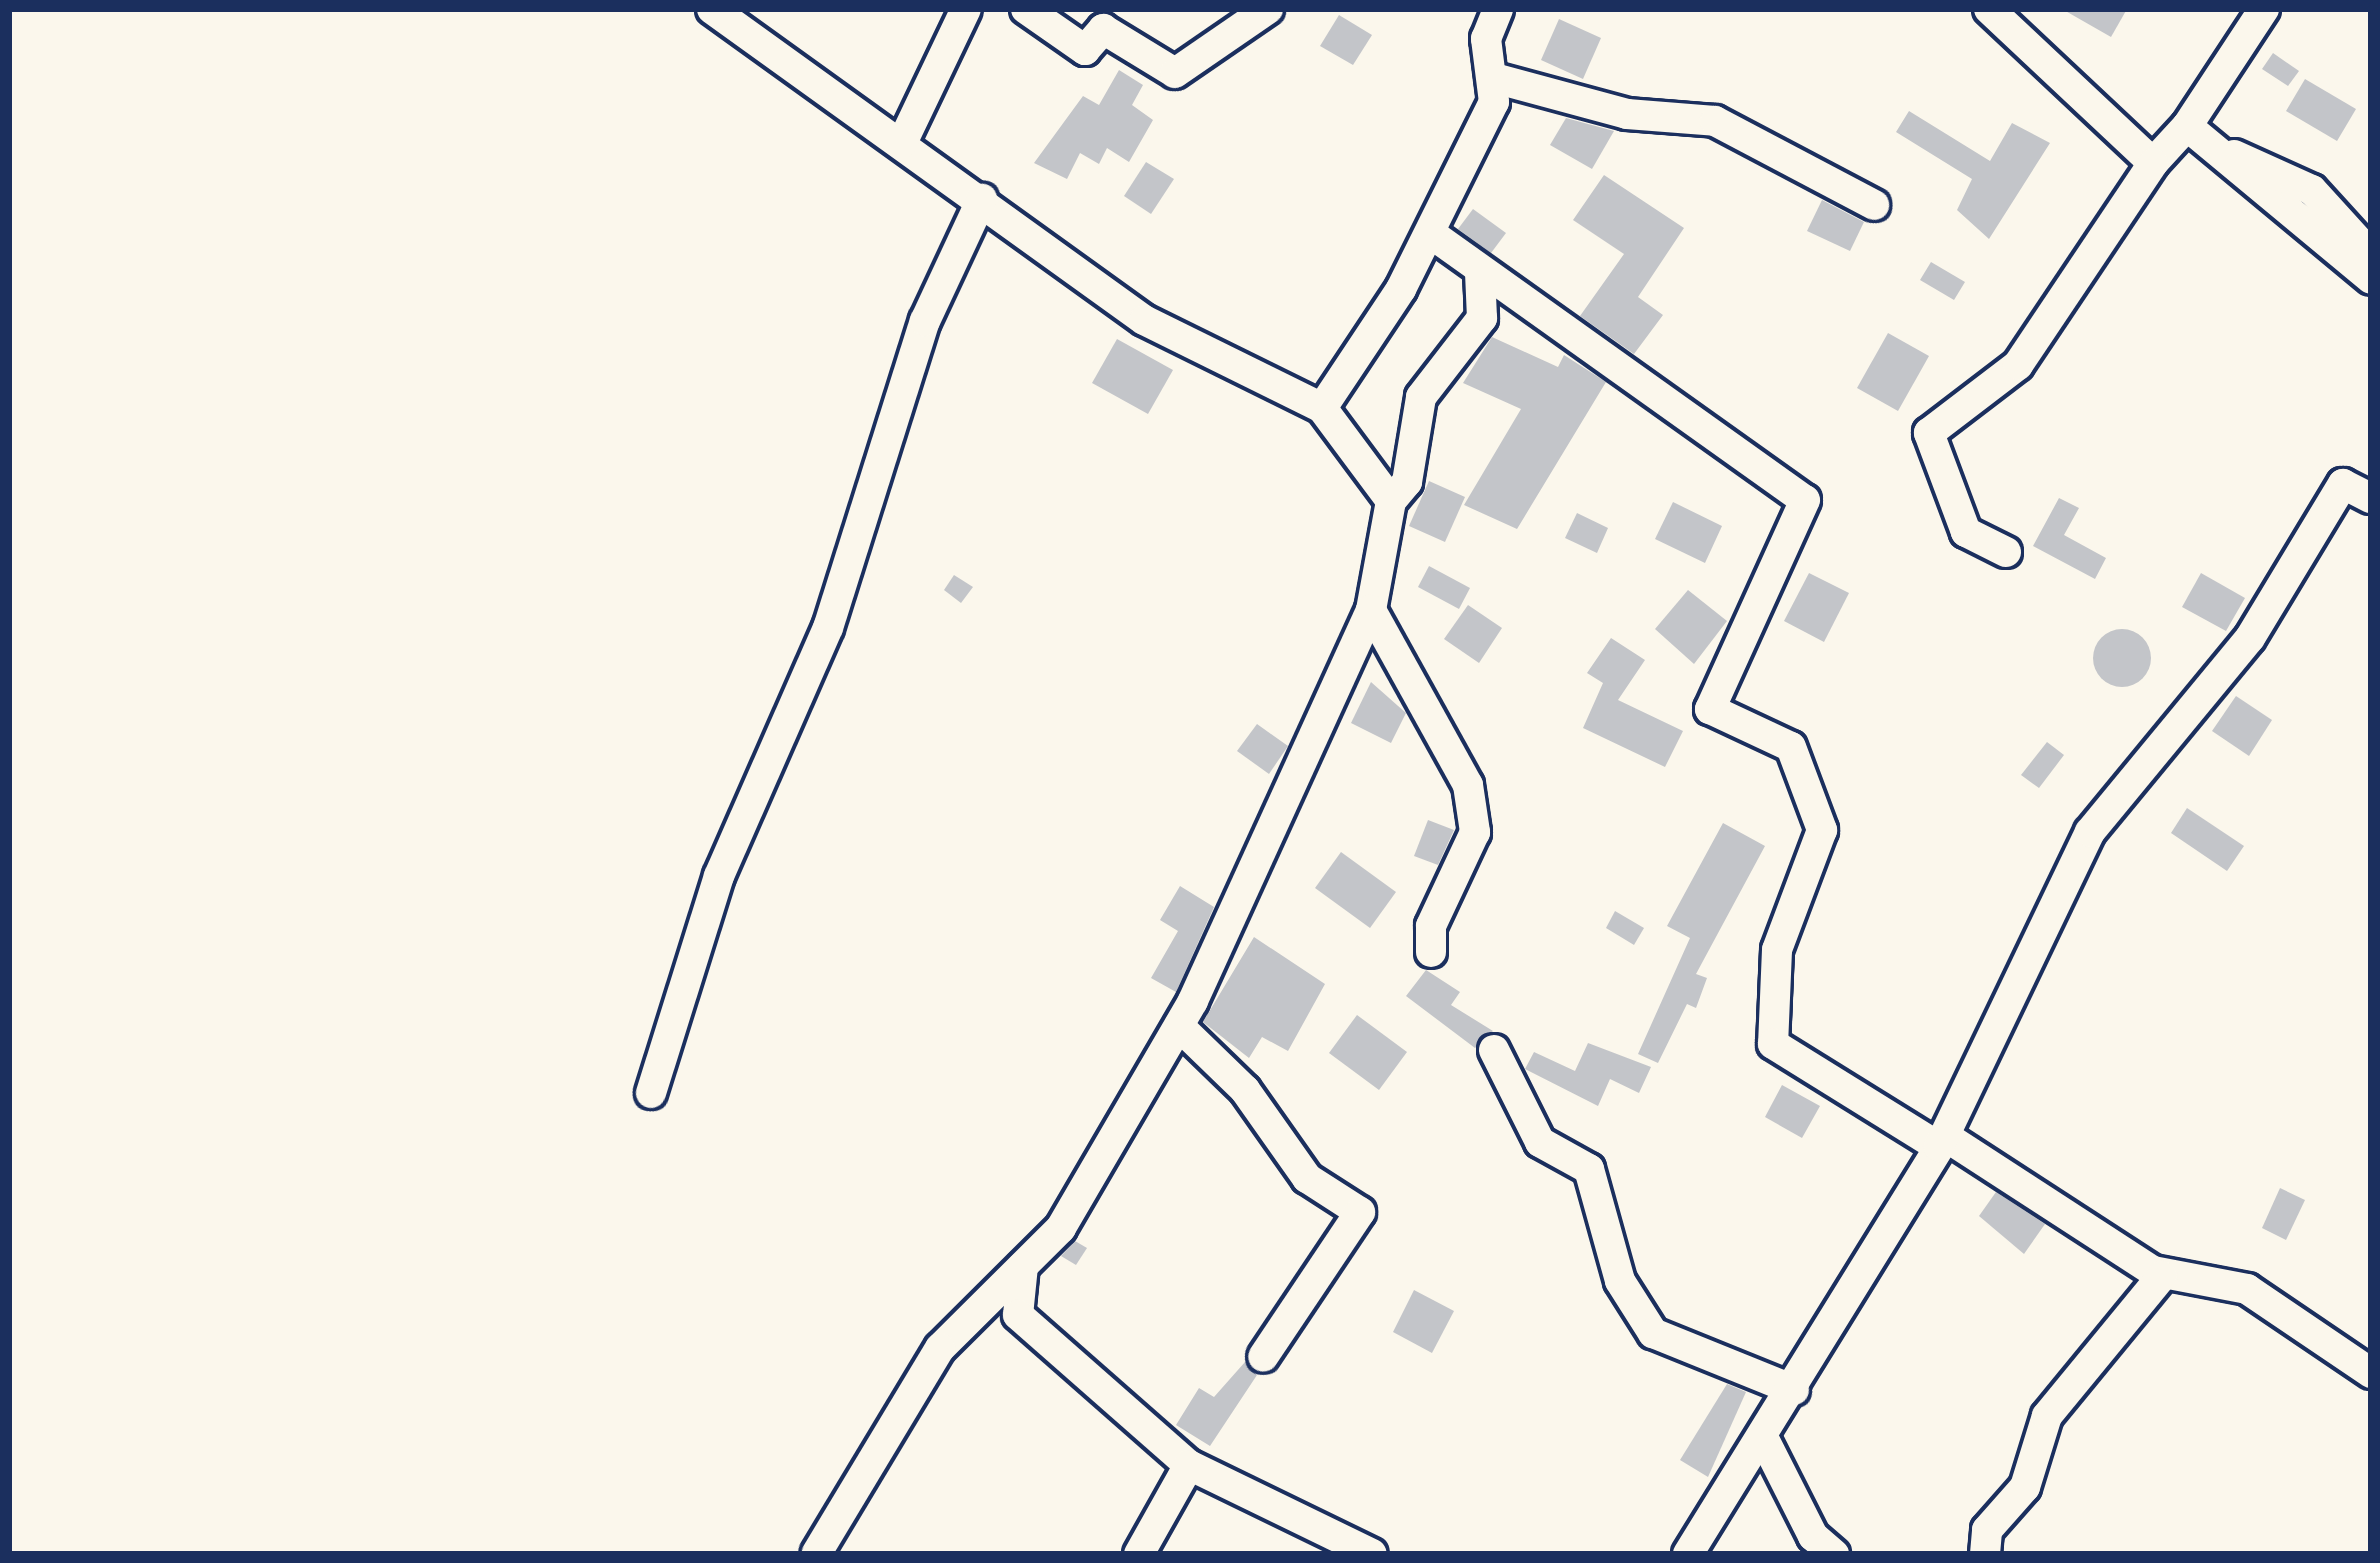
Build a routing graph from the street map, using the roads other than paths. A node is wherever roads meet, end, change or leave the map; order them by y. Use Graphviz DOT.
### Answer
graph roads {
  1 [pos="712,9"];
  2 [pos="966,9"];
  3 [pos="1026,9"];
  4 [pos="1268,9"];
  5 [pos="1498,9"];
  6 [pos="2264,9"];
  7 [pos="2007,14"];
  8 [pos="1494,78"];
  9 [pos="2187,126"];
  10 [pos="902,143"];
  11 [pos="2217,151"];
  12 [pos="2153,163"];
  13 [pos="982,199"];
  14 [pos="1874,205"];
  15 [pos="1430,233"];
  16 [pos="2371,255"];
  17 [pos="1480,273"];
  18 [pos="2371,279"];
  19 [pos="1322,408"];
  20 [pos="2371,498"];
  21 [pos="1391,501"];
  22 [pos="2006,552"];
  23 [pos="1371,610"];
  24 [pos="1431,952"];
  25 [pos="1179,1026"];
  26 [pos="1494,1050"];
  27 [pos="651,1093"];
  28 [pos="1942,1142"];
  29 [pos="1023,1265"];
  30 [pos="2162,1276"];
  31 [pos="1263,1357"];
  32 [pos="2371,1373"];
  33 [pos="1794,1390"];
  34 [pos="1764,1439"];
  35 [pos="1189,1465"];
  36 [pos="815,1554"];
  37 [pos="1139,1554"];
  38 [pos="1372,1554"];
  39 [pos="1688,1554"];
  40 [pos="1834,1554"];
  41 [pos="1985,1554"];
  1 -- 10 [label="street"];
  2 -- 10 [label="street"];
  3 -- 4 [label="street"];
  5 -- 8 [label="street"];
  6 -- 9 [label="street"];
  7 -- 12 [label="street"];
  8 -- 14 [label="street"];
  8 -- 15 [label="street"];
  9 -- 11 [label="street"];
  9 -- 12 [label="street"];
  10 -- 13 [label="street"];
  11 -- 16 [label="street"];
  11 -- 18 [label="street"];
  12 -- 22 [label="street"];
  13 -- 19 [label="street"];
  13 -- 27 [label="street"];
  15 -- 17 [label="street"];
  15 -- 19 [label="street"];
  17 -- 21 [label="street"];
  17 -- 28 [label="street"];
  19 -- 21 [label="street"];
  20 -- 28 [label="street"];
  21 -- 23 [label="street"];
  23 -- 24 [label="street"];
  23 -- 25 [label="street"];
  25 -- 29 [label="street"];
  25 -- 31 [label="street"];
  26 -- 33 [label="street"];
  28 -- 30 [label="street"];
  28 -- 33 [label="street"];
  29 -- 35 [label="street"];
  29 -- 36 [label="street"];
  30 -- 32 [label="street"];
  30 -- 41 [label="street"];
  33 -- 34 [label="street"];
  34 -- 39 [label="street"];
  34 -- 40 [label="street"];
  35 -- 37 [label="street"];
  35 -- 38 [label="street"];
}
